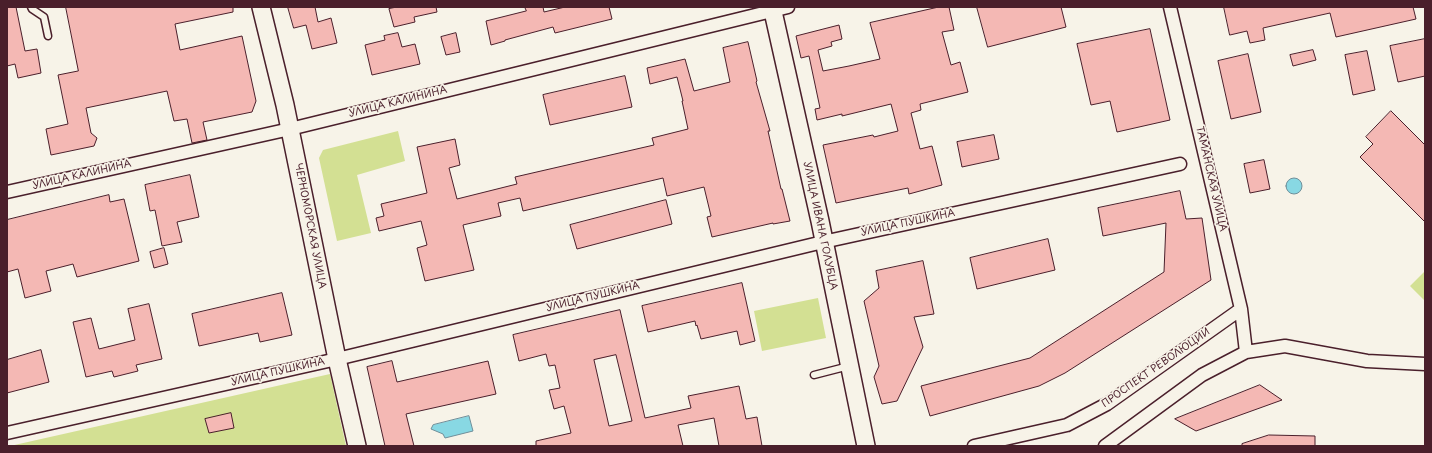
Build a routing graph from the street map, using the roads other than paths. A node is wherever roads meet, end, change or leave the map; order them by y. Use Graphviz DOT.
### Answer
graph roads {
  1 [pos="31,7"];
  2 [pos="261,7"];
  3 [pos="1170,7"];
  4 [pos="777,8"];
  5 [pos="48,36"];
  6 [pos="290,129"];
  7 [pos="1180,164"];
  8 [pos="7,192"];
  9 [pos="823,242"];
  10 [pos="1241,309"];
  11 [pos="1246,352"];
  12 [pos="337,359"];
  13 [pos="1425,364"];
  14 [pos="849,366"];
  15 [pos="814,375"];
  16 [pos="7,433"];
  17 [pos="357,446"];
  18 [pos="866,446"];
  19 [pos="974,446"];
  20 [pos="1105,446"];
  1 -- 5 [label="lane"];
  2 -- 6 [label="street, ЧЕРНОМОРСКАЯ УЛИЦА"];
  3 -- 10 [label="street, ТАМАНСКАЯ УЛИЦА"];
  4 -- 6 [label="street, УЛИЦА КАЛИНИНА"];
  4 -- 9 [label="street, УЛИЦА ИВАНА ГОЛУБЦА"];
  6 -- 8 [label="street, УЛИЦА КАЛИНИНА"];
  6 -- 12 [label="street, ЧЕРНОМОРСКАЯ УЛИЦА"];
  7 -- 9 [label="street, УЛИЦА ПУШКИНА"];
  9 -- 12 [label="street, УЛИЦА ПУШКИНА"];
  9 -- 14 [label="street, УЛИЦА ИВАНА ГОЛУБЦА"];
  10 -- 11 [label="street, ТАМАНСКАЯ УЛИЦА"];
  10 -- 19 [label="street, ПРОСПЕКТ РЕВОЛЮЦИИ"];
  11 -- 13 [label="street"];
  11 -- 20 [label="street"];
  12 -- 16 [label="street, УЛИЦА ПУШКИНА"];
  12 -- 17 [label="street, ЧЕРНОМОРСКАЯ УЛИЦА"];
  14 -- 15 [label="lane"];
  14 -- 18 [label="street, УЛИЦА ИВАНА ГОЛУБЦА"];
}
